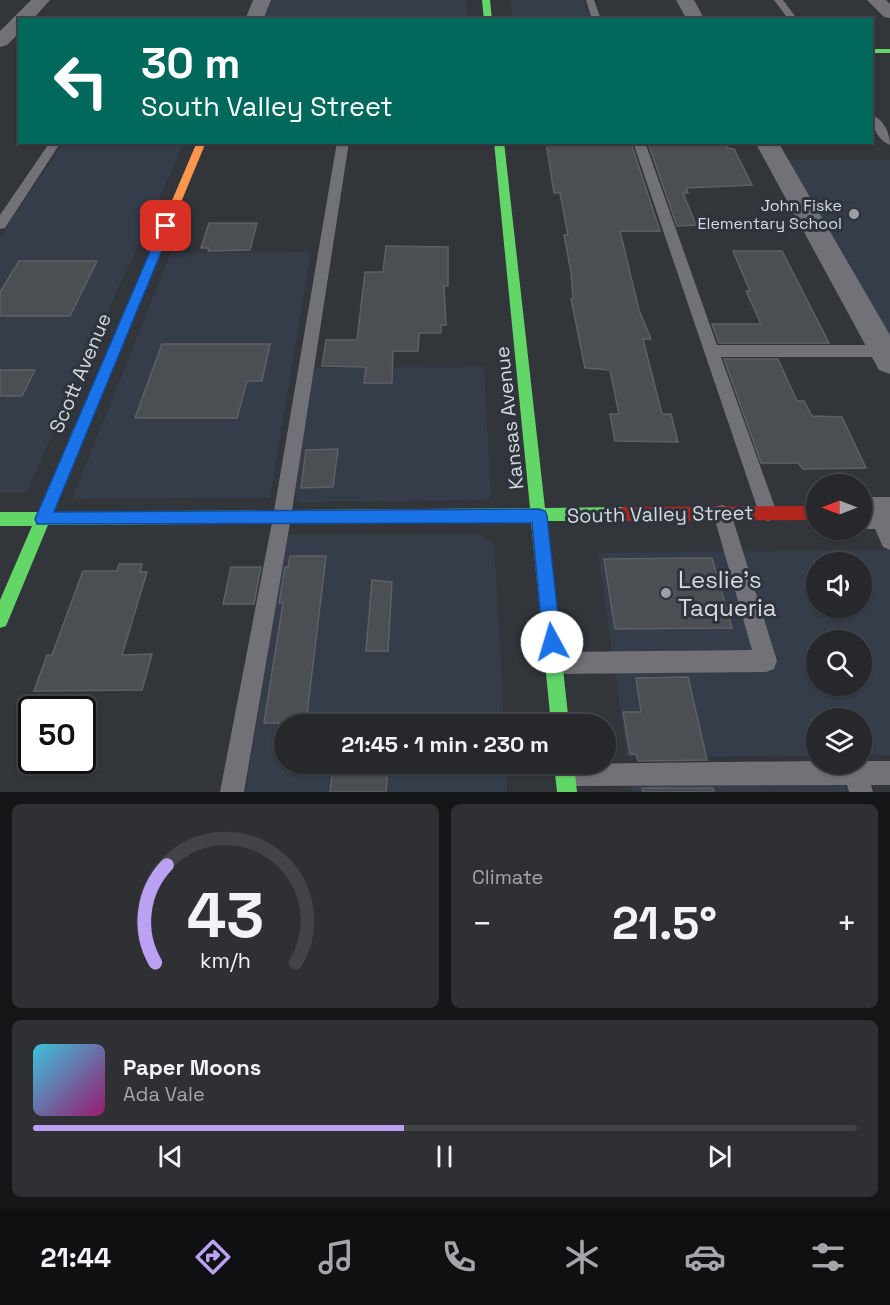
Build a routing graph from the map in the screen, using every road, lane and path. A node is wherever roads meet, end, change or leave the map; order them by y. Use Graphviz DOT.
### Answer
graph roads {
  1 [pos="40,0"];
  2 [pos="262,0"];
  3 [pos="486,0"];
  4 [pos="590,0"];
  5 [pos="685,0"];
  6 [pos="778,0"];
  7 [pos="876,0"];
  8 [pos="890,13"];
  9 [pos="22,18"];
  10 [pos="255,18"];
  11 [pos="488,18"];
  12 [pos="596,18"];
  13 [pos="695,18"];
  14 [pos="792,18"];
  15 [pos="18,22"];
  16 [pos="0,41"];
  17 [pos="873,51"];
  18 [pos="890,51"];
  19 [pos="0,52"];
  20 [pos="18,52"];
  21 [pos="873,119"];
  22 [pos="890,141"];
  23 [pos="55,144"];
  24 [pos="201,144"];
  25 [pos="343,144"];
  26 [pos="500,144"];
  27 [pos="640,144"];
  28 [pos="767,144"];
  29 [pos="0,225"];
  30 [pos="712,351"];
  31 [pos="887,356"];
  32 [pos="722,513"];
  33 [pos="768,513"];
  34 [pos="806,513"];
  35 [pos="539,516"];
  36 [pos="282,518"];
  37 [pos="0,519"];
  38 [pos="43,519"];
  39 [pos="0,621"];
  40 [pos="554,663"];
  41 [pos="559,714"];
  42 [pos="890,773"];
  43 [pos="565,776"];
  44 [pos="858,783"];
  45 [pos="232,792"];
  1 -- 9 [label="street"];
  2 -- 10 [label="street"];
  3 -- 11 [label="street"];
  4 -- 12 [label="lane"];
  5 -- 13 [label="street"];
  6 -- 14 [label="lane"];
  7 -- 8 [label="street"];
  15 -- 16 [label="street"];
  17 -- 18 [label="street"];
  19 -- 20 [label="street"];
  21 -- 22 [label="lane"];
  23 -- 29 [label="lane"];
  24 -- 38 [label="street, Scott Avenue"];
  25 -- 36 [label="lane"];
  26 -- 35 [label="street, Kansas Avenue"];
  27 -- 30 [label="lane"];
  28 -- 31 [label="street"];
  30 -- 31 [label="lane"];
  30 -- 33 [label="lane"];
  32 -- 33 [label="street, South Valley Street"];
  32 -- 35 [label="street, South Valley Street"];
  32 -- 40 [label="lane"];
  33 -- 34 [label="street, South Valley Street"];
  35 -- 36 [label="street, South Valley Street"];
  35 -- 40 [label="street, Kansas Avenue"];
  36 -- 38 [label="street, South Valley Street"];
  36 -- 45 [label="lane"];
  37 -- 38 [label="street, South Valley Street"];
  38 -- 39 [label="street, Scott Avenue"];
  40 -- 41 [label="street, Kansas Avenue"];
  42 -- 44 [label="lane"];
  43 -- 44 [label="lane"];
}
